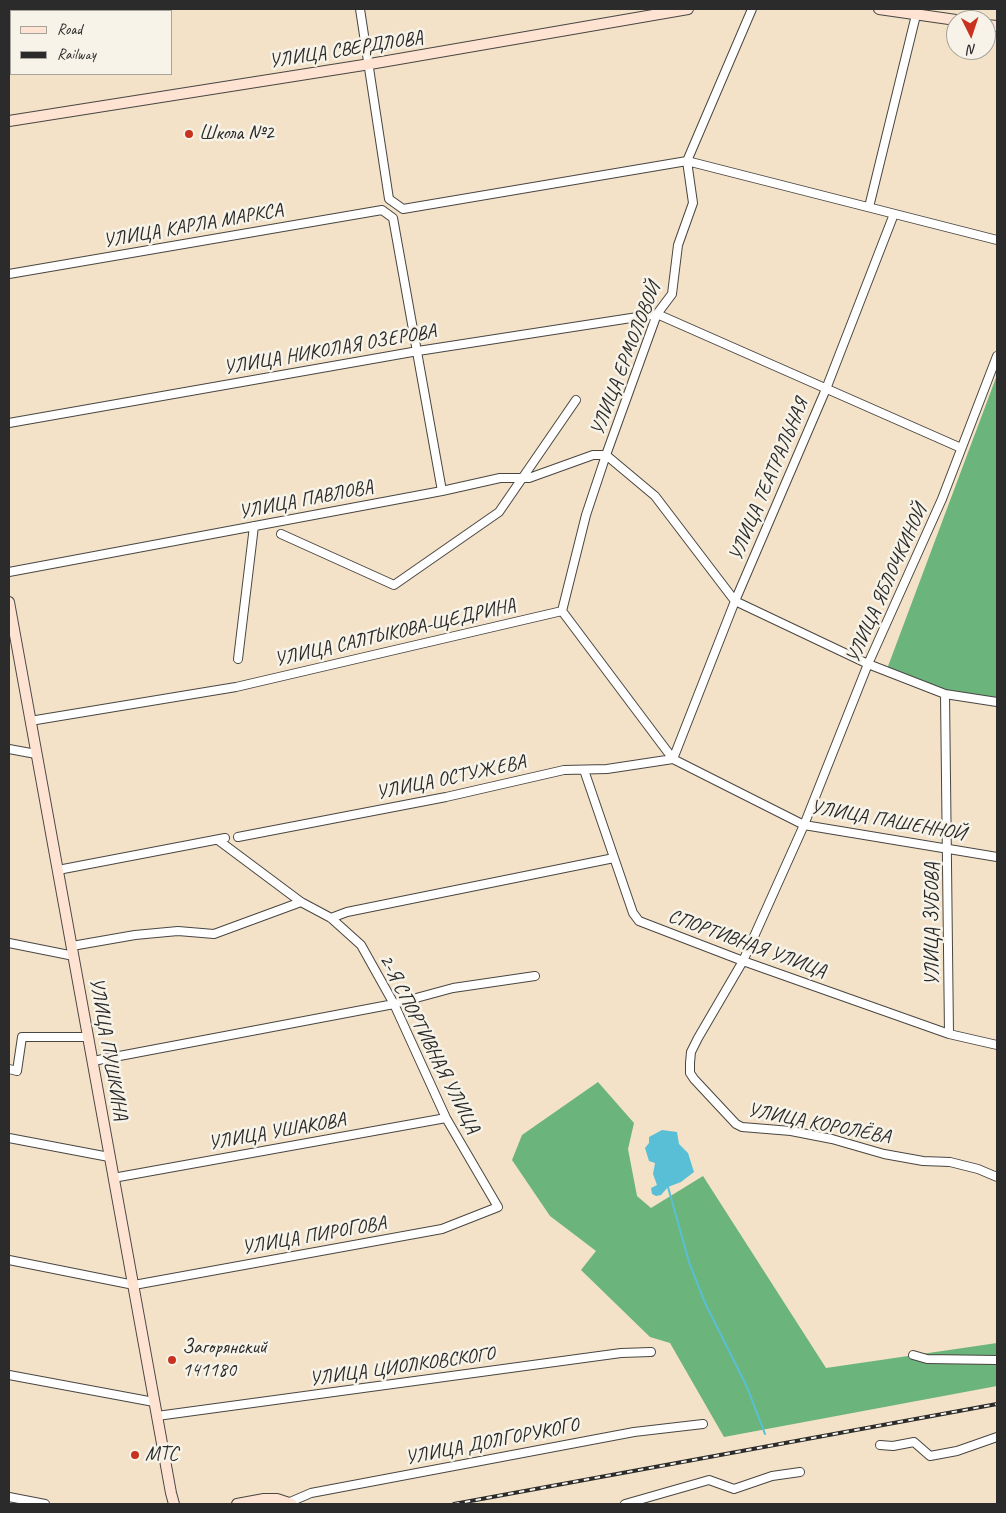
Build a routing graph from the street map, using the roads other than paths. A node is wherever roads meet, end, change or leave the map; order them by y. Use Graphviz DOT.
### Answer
graph roads {
  1 [pos="360,9"];
  2 [pos="688,9"];
  3 [pos="752,9"];
  4 [pos="879,9"];
  5 [pos="916,15"];
  6 [pos="946,19"];
  7 [pos="370,64"];
  8 [pos="9,121"];
  9 [pos="687,161"];
  10 [pos="869,207"];
  11 [pos="894,214"];
  12 [pos="997,240"];
  13 [pos="9,274"];
  14 [pos="657,314"];
  15 [pos="418,351"];
  16 [pos="997,356"];
  17 [pos="826,389"];
  18 [pos="576,400"];
  19 [pos="9,423"];
  20 [pos="961,448"];
  21 [pos="606,454"];
  22 [pos="522,478"];
  23 [pos="442,491"];
  24 [pos="254,526"];
  25 [pos="281,534"];
  26 [pos="9,572"];
  27 [pos="735,601"];
  28 [pos="9,602"];
  29 [pos="562,611"];
  30 [pos="238,659"];
  31 [pos="868,664"];
  32 [pos="946,694"];
  33 [pos="997,702"];
  34 [pos="30,722"];
  35 [pos="9,749"];
  36 [pos="36,754"];
  37 [pos="673,759"];
  38 [pos="584,770"];
  39 [pos="804,825"];
  40 [pos="238,837"];
  41 [pos="949,848"];
  42 [pos="997,857"];
  43 [pos="614,858"];
  44 [pos="58,870"];
  45 [pos="301,902"];
  46 [pos="331,918"];
  47 [pos="9,943"];
  48 [pos="73,951"];
  49 [pos="744,961"];
  50 [pos="535,976"];
  51 [pos="394,1004"];
  52 [pos="949,1034"];
  53 [pos="88,1037"];
  54 [pos="997,1045"];
  55 [pos="93,1061"];
  56 [pos="9,1069"];
  57 [pos="446,1118"];
  58 [pos="9,1138"];
  59 [pos="110,1157"];
  60 [pos="997,1177"];
  61 [pos="114,1178"];
  62 [pos="498,1208"];
  63 [pos="9,1260"];
  64 [pos="134,1285"];
  65 [pos="651,1352"];
  66 [pos="913,1355"];
  67 [pos="997,1360"];
  68 [pos="9,1375"];
  69 [pos="154,1402"];
  70 [pos="157,1416"];
  71 [pos="702,1424"];
  72 [pos="997,1436"];
  73 [pos="880,1444"];
  74 [pos="800,1472"];
  75 [pos="9,1497"];
  76 [pos="291,1503"];
  77 [pos="45,1504"];
  78 [pos="174,1504"];
  79 [pos="237,1504"];
  80 [pos="625,1504"];
  1 -- 7 [label="street"];
  2 -- 7 [label="main road, УЛИЦА СВЕРДЛОВА"];
  3 -- 9 [label="street"];
  4 -- 5 [label="main road"];
  5 -- 6 [label="main road"];
  5 -- 10 [label="street"];
  7 -- 8 [label="main road, УЛИЦА СВЕРДЛОВА"];
  7 -- 9 [label="street"];
  9 -- 10 [label="street"];
  9 -- 14 [label="street, УЛИЦА ЕРМОЛОВОЙ"];
  10 -- 11 [label="street"];
  11 -- 12 [label="street"];
  11 -- 17 [label="street, УЛИЦА ТЕАТРАЛЬНАЯ"];
  13 -- 15 [label="street, УЛИЦА КАРЛА МАРКСА"];
  14 -- 15 [label="street, УЛИЦА НИКОЛАЯ ОЗЕРОВА"];
  14 -- 17 [label="street"];
  14 -- 21 [label="street, УЛИЦА ЕРМОЛОВОЙ"];
  15 -- 19 [label="street, УЛИЦА НИКОЛАЯ ОЗЕРОВА"];
  15 -- 23 [label="street"];
  16 -- 20 [label="street, УЛИЦА ЯБЛОЧКИНОЙ"];
  17 -- 20 [label="street"];
  17 -- 27 [label="street, УЛИЦА ТЕАТРАЛЬНАЯ"];
  18 -- 22 [label="street"];
  20 -- 31 [label="street, УЛИЦА ЯБЛОЧКИНОЙ"];
  21 -- 22 [label="street, УЛИЦА ПАВЛОВА"];
  21 -- 27 [label="street"];
  21 -- 29 [label="street, УЛИЦА ЕРМОЛОВОЙ"];
  22 -- 23 [label="street, УЛИЦА ПАВЛОВА"];
  22 -- 25 [label="street"];
  23 -- 24 [label="street, УЛИЦА ПАВЛОВА"];
  24 -- 26 [label="street, УЛИЦА ПАВЛОВА"];
  24 -- 30 [label="street"];
  27 -- 31 [label="street"];
  27 -- 37 [label="street, УЛИЦА ТЕАТРАЛЬНАЯ"];
  28 -- 34 [label="main road, УЛИЦА ПУШКИНА"];
  29 -- 34 [label="street, УЛИЦА САЛТЫКОВА-ЩЕДРИНА"];
  29 -- 37 [label="street, УЛИЦА ПАШЕННОЙ"];
  31 -- 32 [label="street"];
  31 -- 39 [label="street, УЛИЦА ЯБЛОЧКИНОЙ"];
  32 -- 33 [label="street"];
  32 -- 41 [label="street, УЛИЦА ЗУБОВА"];
  34 -- 36 [label="main road, УЛИЦА ПУШКИНА"];
  35 -- 36 [label="street"];
  36 -- 44 [label="main road, УЛИЦА ПУШКИНА"];
  37 -- 38 [label="street, УЛИЦА ОСТУЖЕВА"];
  37 -- 39 [label="street, УЛИЦА ПАШЕННОЙ"];
  38 -- 40 [label="street, УЛИЦА ОСТУЖЕВА"];
  38 -- 43 [label="street, СПОРТИВНАЯ УЛИЦА"];
  39 -- 41 [label="street, УЛИЦА ПАШЕННОЙ"];
  39 -- 49 [label="street, УЛИЦА ЯБЛОЧКИНОЙ"];
  41 -- 42 [label="street, УЛИЦА ПАШЕННОЙ"];
  41 -- 52 [label="street, УЛИЦА ЗУБОВА"];
  43 -- 46 [label="street"];
  43 -- 49 [label="street, СПОРТИВНАЯ УЛИЦА"];
  44 -- 45 [label="street, 2-Я СПОРТИВНАЯ УЛИЦА"];
  44 -- 48 [label="main road, УЛИЦА ПУШКИНА"];
  45 -- 46 [label="street, 2-Я СПОРТИВНАЯ УЛИЦА"];
  45 -- 48 [label="street"];
  46 -- 51 [label="street, 2-Я СПОРТИВНАЯ УЛИЦА"];
  47 -- 48 [label="street"];
  48 -- 53 [label="main road, УЛИЦА ПУШКИНА"];
  49 -- 52 [label="street, СПОРТИВНАЯ УЛИЦА"];
  49 -- 60 [label="street, УЛИЦА КОРОЛЁВА"];
  50 -- 51 [label="street"];
  51 -- 55 [label="street"];
  51 -- 57 [label="street, 2-Я СПОРТИВНАЯ УЛИЦА"];
  52 -- 54 [label="street, СПОРТИВНАЯ УЛИЦА"];
  53 -- 55 [label="main road, УЛИЦА ПУШКИНА"];
  53 -- 56 [label="street"];
  55 -- 59 [label="main road, УЛИЦА ПУШКИНА"];
  57 -- 61 [label="street, УЛИЦА УШАКОВА"];
  57 -- 62 [label="street, 2-Я СПОРТИВНАЯ УЛИЦА"];
  58 -- 59 [label="street"];
  59 -- 61 [label="main road, УЛИЦА ПУШКИНА"];
  61 -- 64 [label="main road, УЛИЦА ПУШКИНА"];
  62 -- 64 [label="street, УЛИЦА ПИРОГОВА"];
  63 -- 64 [label="street"];
  64 -- 69 [label="main road, УЛИЦА ПУШКИНА"];
  65 -- 70 [label="street, УЛИЦА ЦИОЛКОВСКОГО"];
  66 -- 67 [label="street"];
  68 -- 69 [label="street"];
  69 -- 70 [label="main road, УЛИЦА ПУШКИНА"];
  70 -- 78 [label="main road, УЛИЦА ПУШКИНА"];
  71 -- 76 [label="street, УЛИЦА ДОЛГОРУКОГО"];
  72 -- 73 [label="street"];
  74 -- 80 [label="street"];
  75 -- 77 [label="street"];
  76 -- 79 [label="main road"];
}
